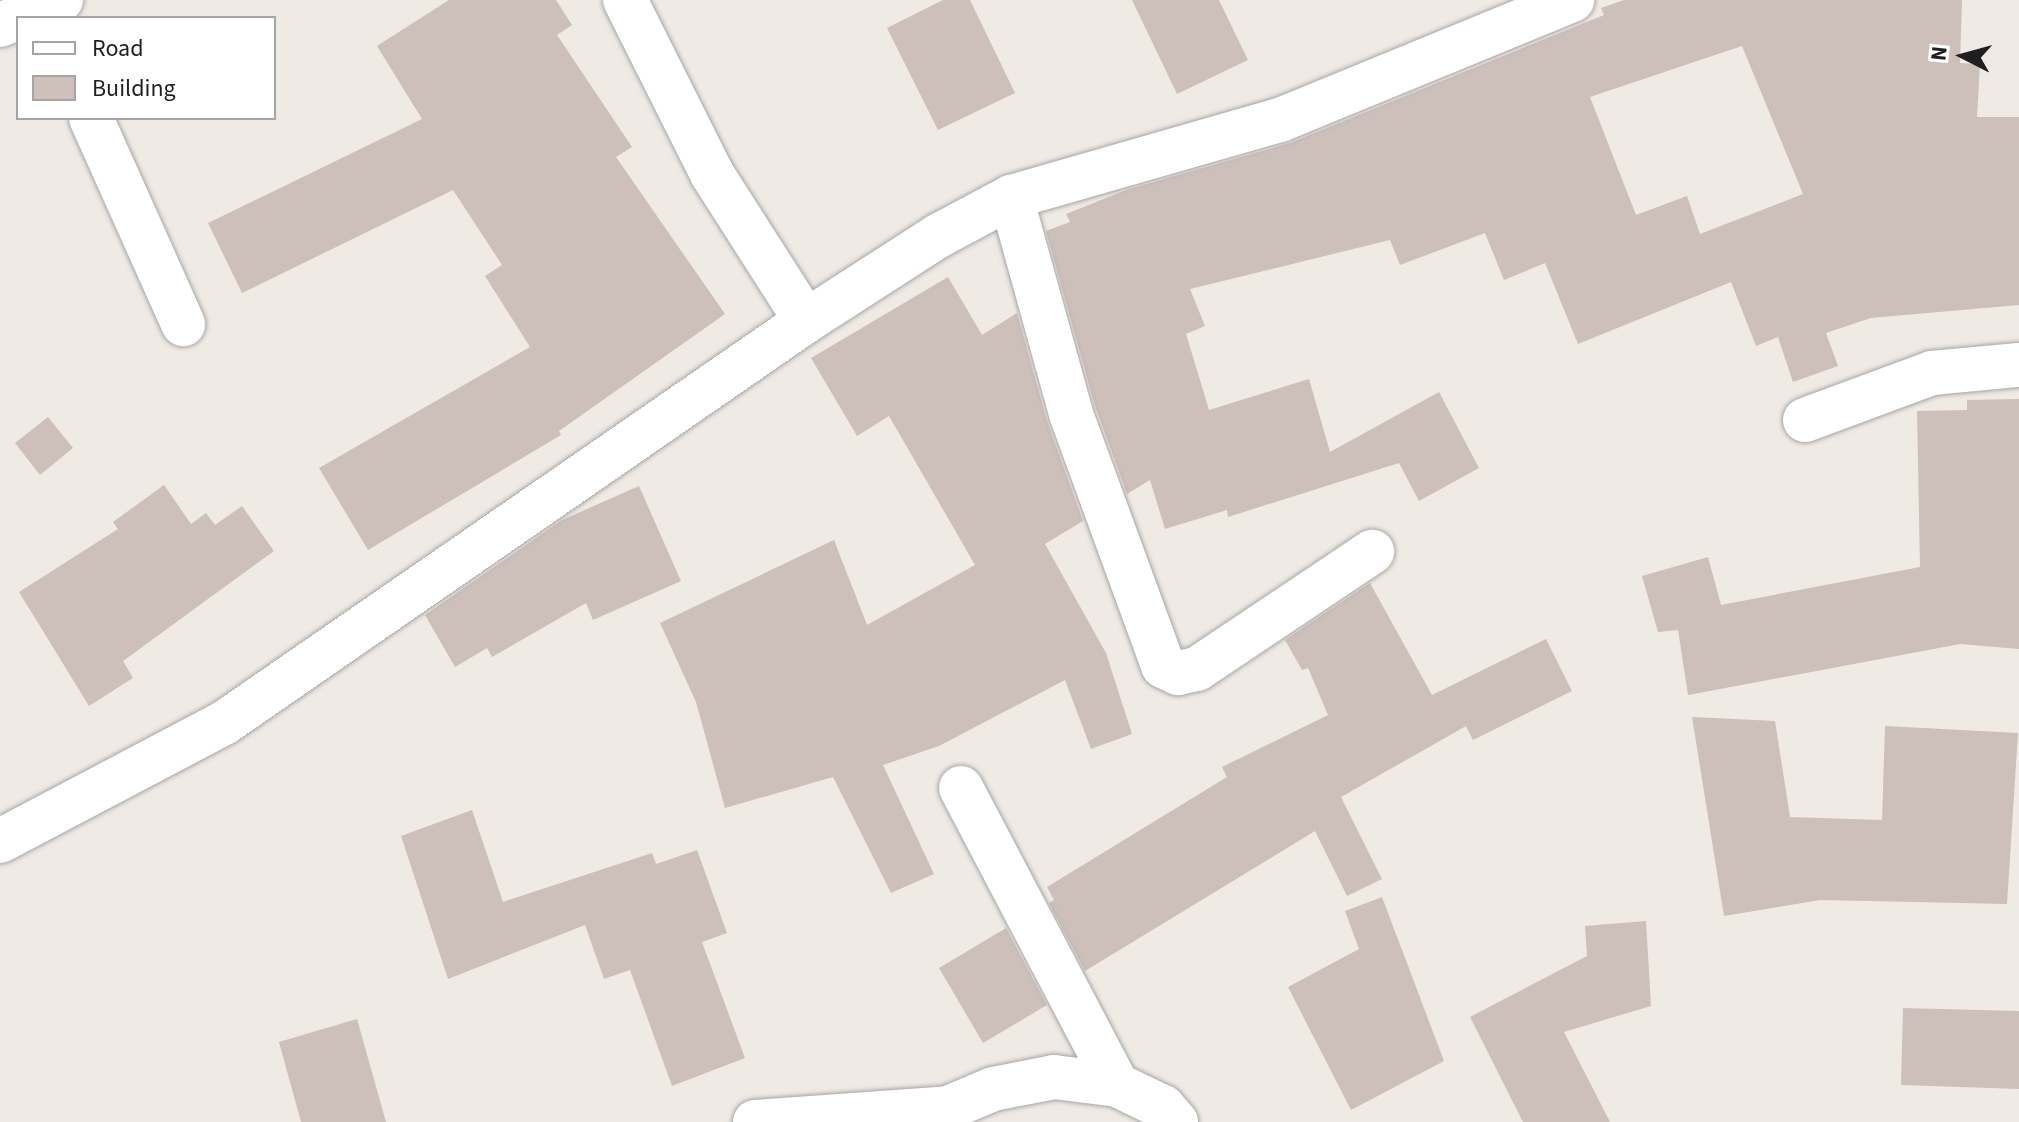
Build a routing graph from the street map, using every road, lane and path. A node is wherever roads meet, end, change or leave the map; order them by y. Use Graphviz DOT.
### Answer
graph roads {
  1 [pos="625,0"];
  2 [pos="1567,1"];
  3 [pos="50,8"];
  4 [pos="26,16"];
  5 [pos="92,120"];
  6 [pos="1011,197"];
  7 [pos="806,321"];
  8 [pos="183,324"];
  9 [pos="2019,365"];
  10 [pos="1805,420"];
  11 [pos="1372,552"];
  12 [pos="961,788"];
  13 [pos="0,841"];
  14 [pos="1117,1085"];
  15 [pos="755,1122"];
  16 [pos="1176,1122"];
  1 -- 7 [label="street"];
  2 -- 6 [label="street"];
  3 -- 4 [label="street"];
  5 -- 8 [label="street"];
  6 -- 7 [label="street"];
  6 -- 11 [label="street"];
  7 -- 13 [label="street"];
  9 -- 10 [label="street"];
  12 -- 14 [label="street"];
  14 -- 15 [label="street"];
  14 -- 16 [label="street"];
}
